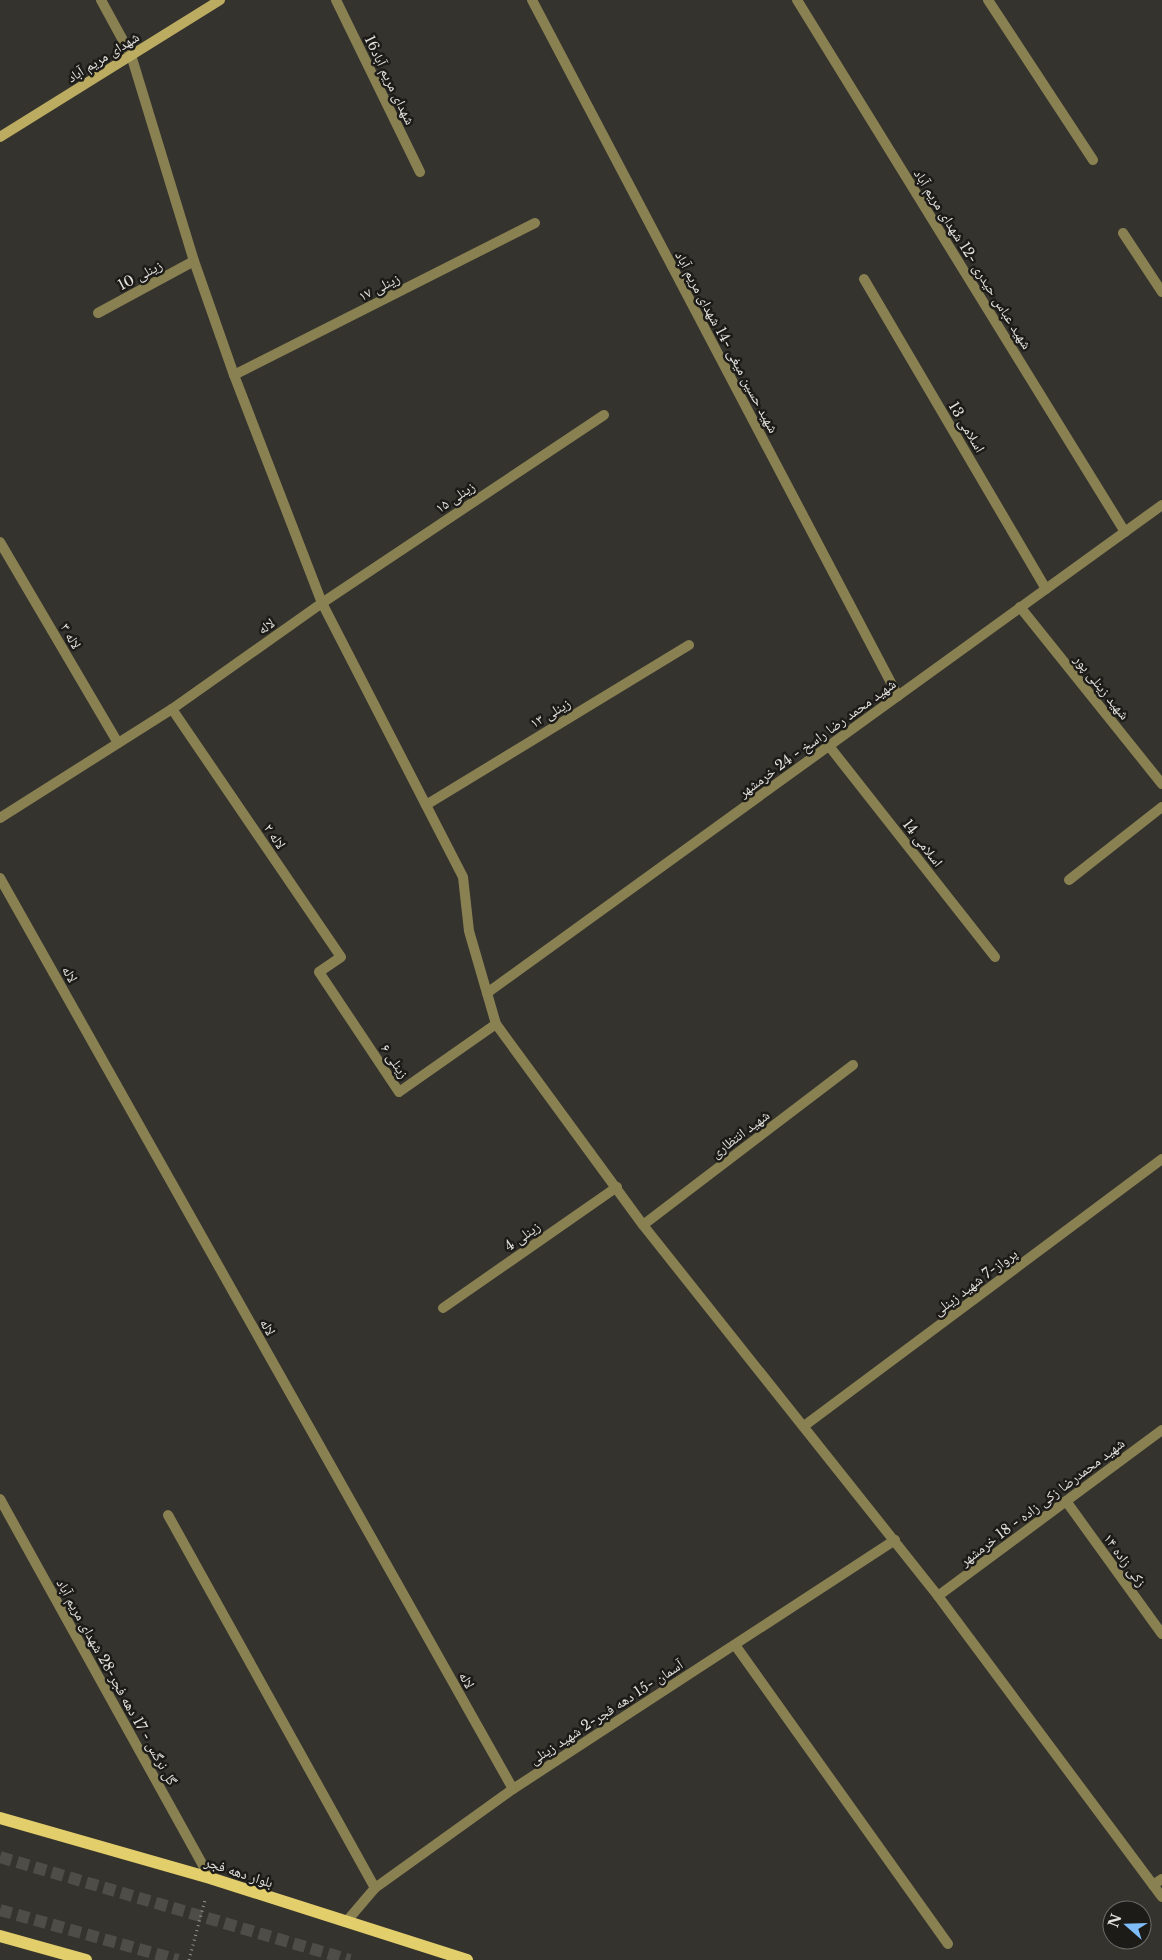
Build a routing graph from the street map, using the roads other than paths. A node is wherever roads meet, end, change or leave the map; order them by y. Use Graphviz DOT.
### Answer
graph roads {
  1 [pos="101,0"];
  2 [pos="220,0"];
  3 [pos="336,0"];
  4 [pos="532,0"];
  5 [pos="797,0"];
  6 [pos="988,0"];
  7 [pos="131,56"];
  8 [pos="0,138"];
  9 [pos="1093,160"];
  10 [pos="420,172"];
  11 [pos="535,223"];
  12 [pos="1123,233"];
  13 [pos="194,261"];
  14 [pos="864,279"];
  15 [pos="1162,292"];
  16 [pos="98,313"];
  17 [pos="234,375"];
  18 [pos="604,415"];
  19 [pos="1162,505"];
  20 [pos="1125,532"];
  21 [pos="0,542"];
  22 [pos="1046,589"];
  23 [pos="322,603"];
  24 [pos="1020,607"];
  25 [pos="688,645"];
  26 [pos="898,696"];
  27 [pos="172,709"];
  28 [pos="118,744"];
  29 [pos="829,746"];
  30 [pos="1162,784"];
  31 [pos="426,805"];
  32 [pos="1162,807"];
  33 [pos="0,818"];
  34 [pos="0,878"];
  35 [pos="1069,880"];
  36 [pos="995,957"];
  37 [pos="319,972"];
  38 [pos="487,993"];
  39 [pos="496,1024"];
  40 [pos="853,1065"];
  41 [pos="1162,1159"];
  42 [pos="617,1187"];
  43 [pos="643,1225"];
  44 [pos="443,1308"];
  45 [pos="804,1426"];
  46 [pos="1162,1430"];
  47 [pos="0,1499"];
  48 [pos="1066,1501"];
  49 [pos="168,1516"];
  50 [pos="894,1540"];
  51 [pos="938,1596"];
  52 [pos="1162,1634"];
  53 [pos="735,1645"];
  54 [pos="513,1789"];
  55 [pos="0,1818"];
  56 [pos="210,1878"];
  57 [pos="1162,1879"];
  58 [pos="1153,1885"];
  59 [pos="375,1888"];
  60 [pos="1162,1898"];
  61 [pos="346,1922"];
  62 [pos="0,1936"];
  63 [pos="948,1944"];
  64 [pos="86,1960"];
  65 [pos="468,1960"];
  1 -- 7 [label="street"];
  2 -- 7 [label="main road, شهدای مریم آباد"];
  3 -- 10 [label="street, 16شهدای مریم آباد"];
  4 -- 26 [label="street, شهید حسین میغی -14 شهدای مریم آباد"];
  5 -- 20 [label="street, شهید عباس حیدری -12 شهدای مریم آباد"];
  6 -- 9 [label="street"];
  7 -- 8 [label="main road, شهدای مریم آباد"];
  7 -- 13 [label="street"];
  11 -- 17 [label="street, زینلی ۱۷"];
  12 -- 15 [label="street"];
  13 -- 16 [label="street, زینلی 10"];
  13 -- 17 [label="street"];
  14 -- 22 [label="street, اسلامی 13"];
  17 -- 23 [label="street"];
  18 -- 23 [label="street, زینلی ۱۵"];
  19 -- 20 [label="street, شهید محمد رضا راسخ - 24 خرمشهر"];
  20 -- 22 [label="street, شهید محمد رضا راسخ - 24 خرمشهر"];
  21 -- 28 [label="street, لاله ۳"];
  22 -- 24 [label="street, شهید محمد رضا راسخ - 24 خرمشهر"];
  23 -- 27 [label="street, لاله"];
  23 -- 31 [label="street"];
  24 -- 26 [label="street, شهید محمد رضا راسخ - 24 خرمشهر"];
  24 -- 30 [label="street, شهید زینلی پور"];
  25 -- 31 [label="street, زینلی ۱۳"];
  26 -- 29 [label="street, شهید محمد رضا راسخ - 24 خرمشهر"];
  27 -- 28 [label="street, لاله"];
  27 -- 37 [label="street, لاله ۲"];
  28 -- 33 [label="street, لاله"];
  29 -- 36 [label="street, اسلامی 14"];
  29 -- 38 [label="street, شهید محمد رضا راسخ - 24 خرمشهر"];
  31 -- 38 [label="street"];
  32 -- 35 [label="street"];
  34 -- 54 [label="street, لاله"];
  37 -- 39 [label="street, زینلی ۶"];
  38 -- 39 [label="street"];
  39 -- 42 [label="street"];
  40 -- 43 [label="street, شهید انتظاری"];
  41 -- 45 [label="street, پرواز-7 شهید زینلی"];
  42 -- 43 [label="street"];
  42 -- 44 [label="street, زینلی 4"];
  43 -- 45 [label="street"];
  45 -- 50 [label="street"];
  46 -- 48 [label="street, شهید محمدرضا زکی زاده - 18 خرمشهر"];
  47 -- 56 [label="street, گل نرگس - 17 دهه فجر-28 شهدای مریم آباد"];
  48 -- 51 [label="street, شهید محمدرضا زکی زاده - 18 خرمشهر"];
  48 -- 52 [label="street, زکی زاده ۱۴"];
  49 -- 59 [label="street"];
  50 -- 51 [label="street"];
  50 -- 53 [label="street, آسمان -15 دهه فجر-2 شهید زینلی"];
  51 -- 58 [label="street"];
  53 -- 54 [label="street, آسمان -15 دهه فجر-2 شهید زینلی"];
  53 -- 63 [label="street"];
  54 -- 59 [label="street, آسمان -15 دهه فجر-2 شهید زینلی"];
  55 -- 56 [label="main road, بلوار دهه فجر"];
  56 -- 61 [label="main road, بلوار دهه فجر"];
  57 -- 58 [label="street"];
  58 -- 60 [label="street"];
  59 -- 61 [label="street, آسمان -15 دهه فجر-2 شهید زینلی"];
  61 -- 65 [label="main road, بلوار دهه فجر"];
  62 -- 64 [label="main road"];
}
